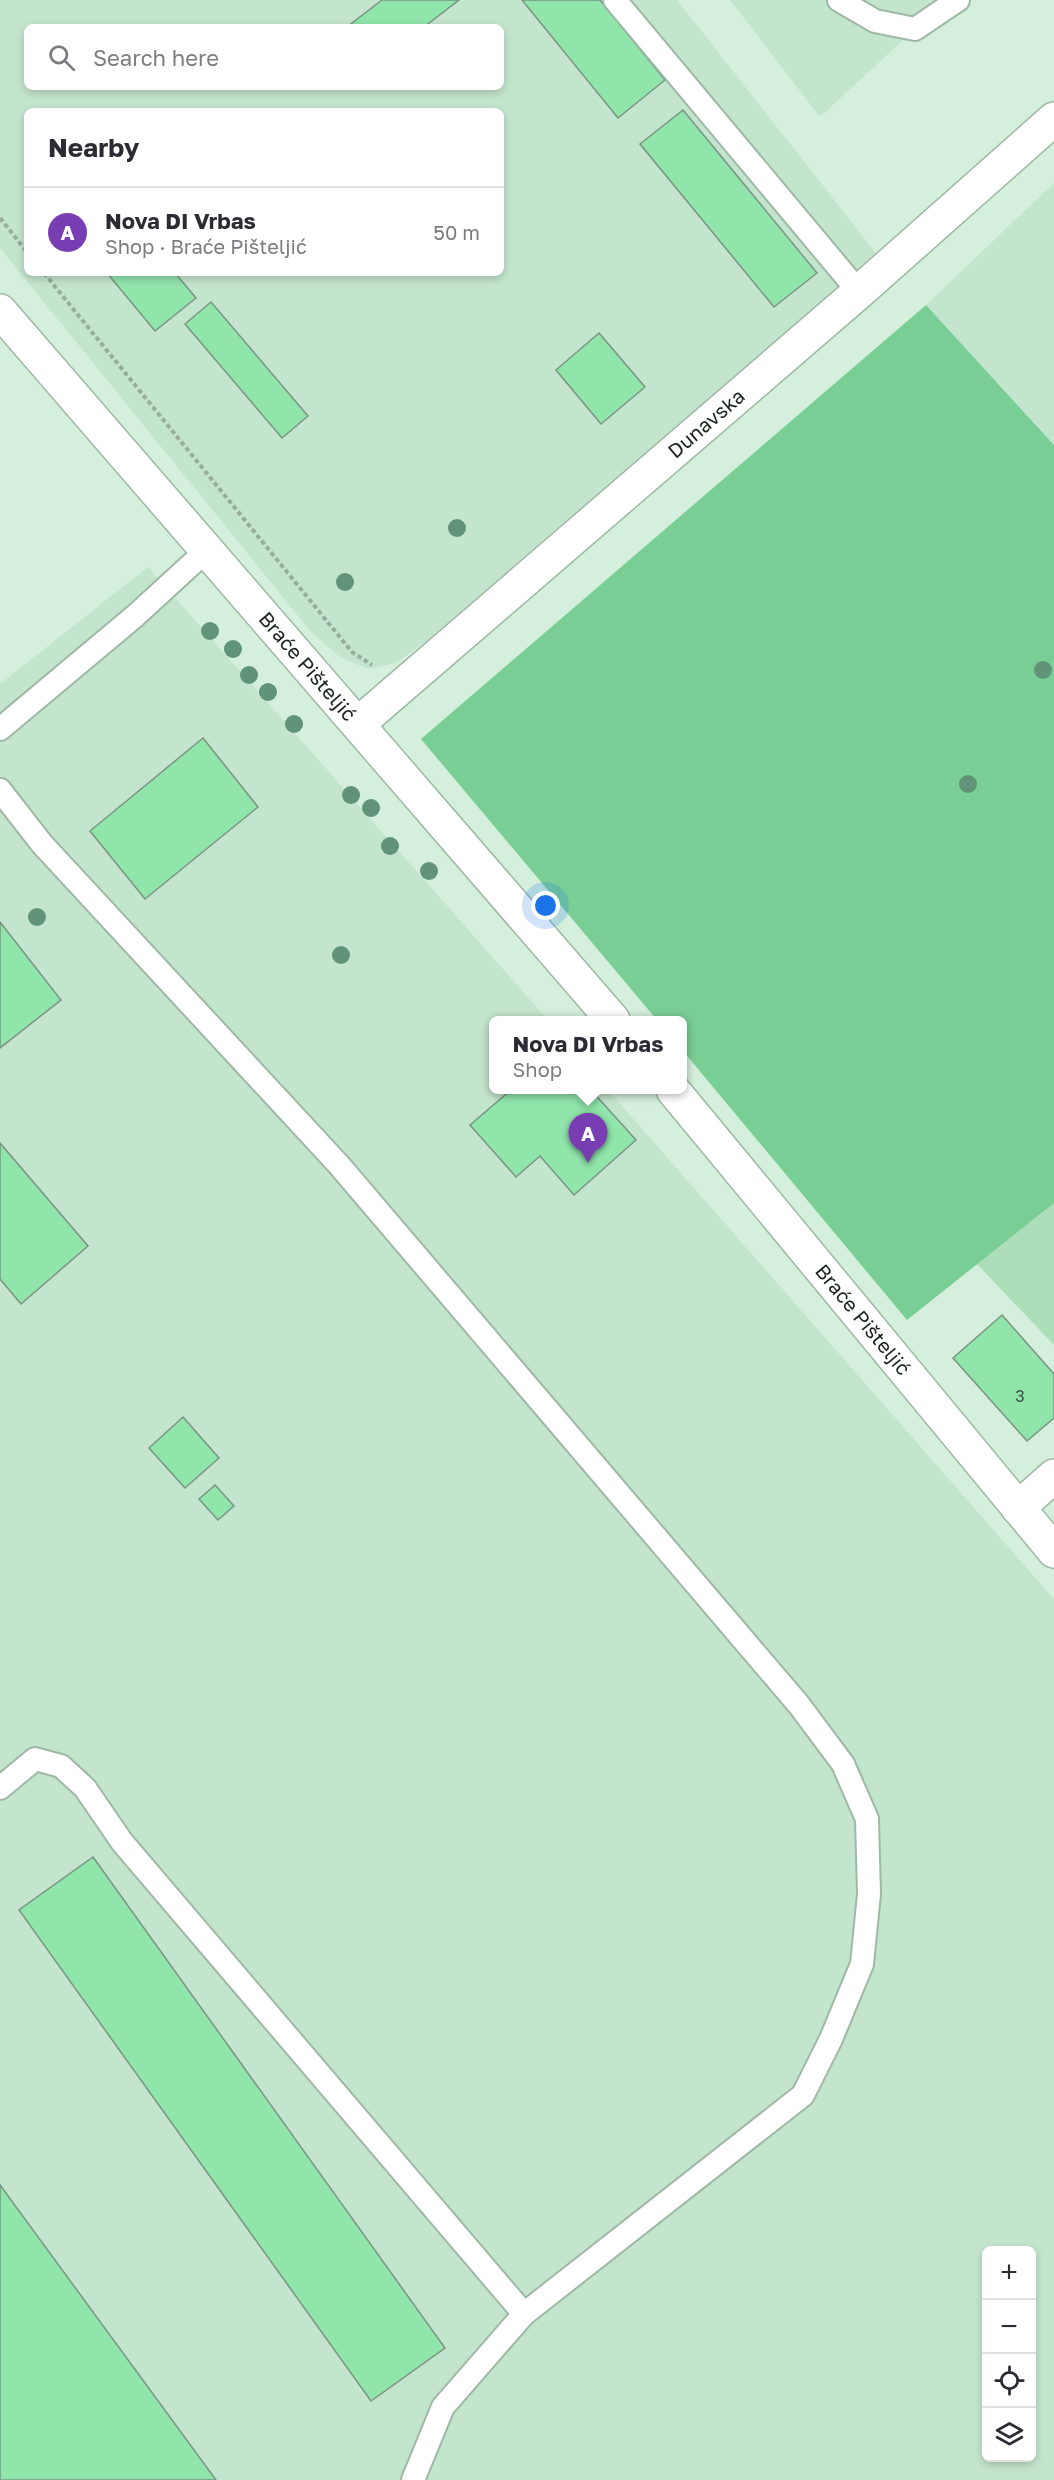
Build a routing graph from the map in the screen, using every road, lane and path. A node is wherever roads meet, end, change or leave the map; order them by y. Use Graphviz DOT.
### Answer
graph roads {
  1 [pos="615,0"];
  2 [pos="839,0"];
  3 [pos="958,0"];
  4 [pos="1054,119"];
  5 [pos="0,218"];
  6 [pos="24,248"];
  7 [pos="46,276"];
  8 [pos="859,292"];
  9 [pos="0,311"];
  10 [pos="207,550"];
  11 [pos="409,679"];
  12 [pos="358,724"];
  13 [pos="0,729"];
  14 [pos="0,790"];
  15 [pos="610,1016"];
  16 [pos="677,1094"];
  17 [pos="1054,1476"];
  18 [pos="1018,1508"];
  19 [pos="1054,1551"];
  20 [pos="0,1788"];
  21 [pos="524,2314"];
  22 [pos="413,2480"];
  1 -- 8 [label="lane"];
  2 -- 3 [label="lane"];
  4 -- 8 [label="street, Dunavska"];
  5 -- 6 [label="path"];
  7 -- 11 [label="path"];
  8 -- 11 [label="street, Dunavska"];
  9 -- 10 [label="street, Braće Pišteljić"];
  10 -- 12 [label="street, Braće Pišteljić"];
  10 -- 13 [label="lane"];
  11 -- 12 [label="street, Dunavska"];
  12 -- 15 [label="street, Braće Pišteljić"];
  14 -- 21 [label="lane"];
  16 -- 18 [label="street, Braće Pišteljić"];
  17 -- 18 [label="street"];
  18 -- 19 [label="street, Braće Pišteljić"];
  20 -- 21 [label="lane"];
  21 -- 22 [label="lane"];
}
